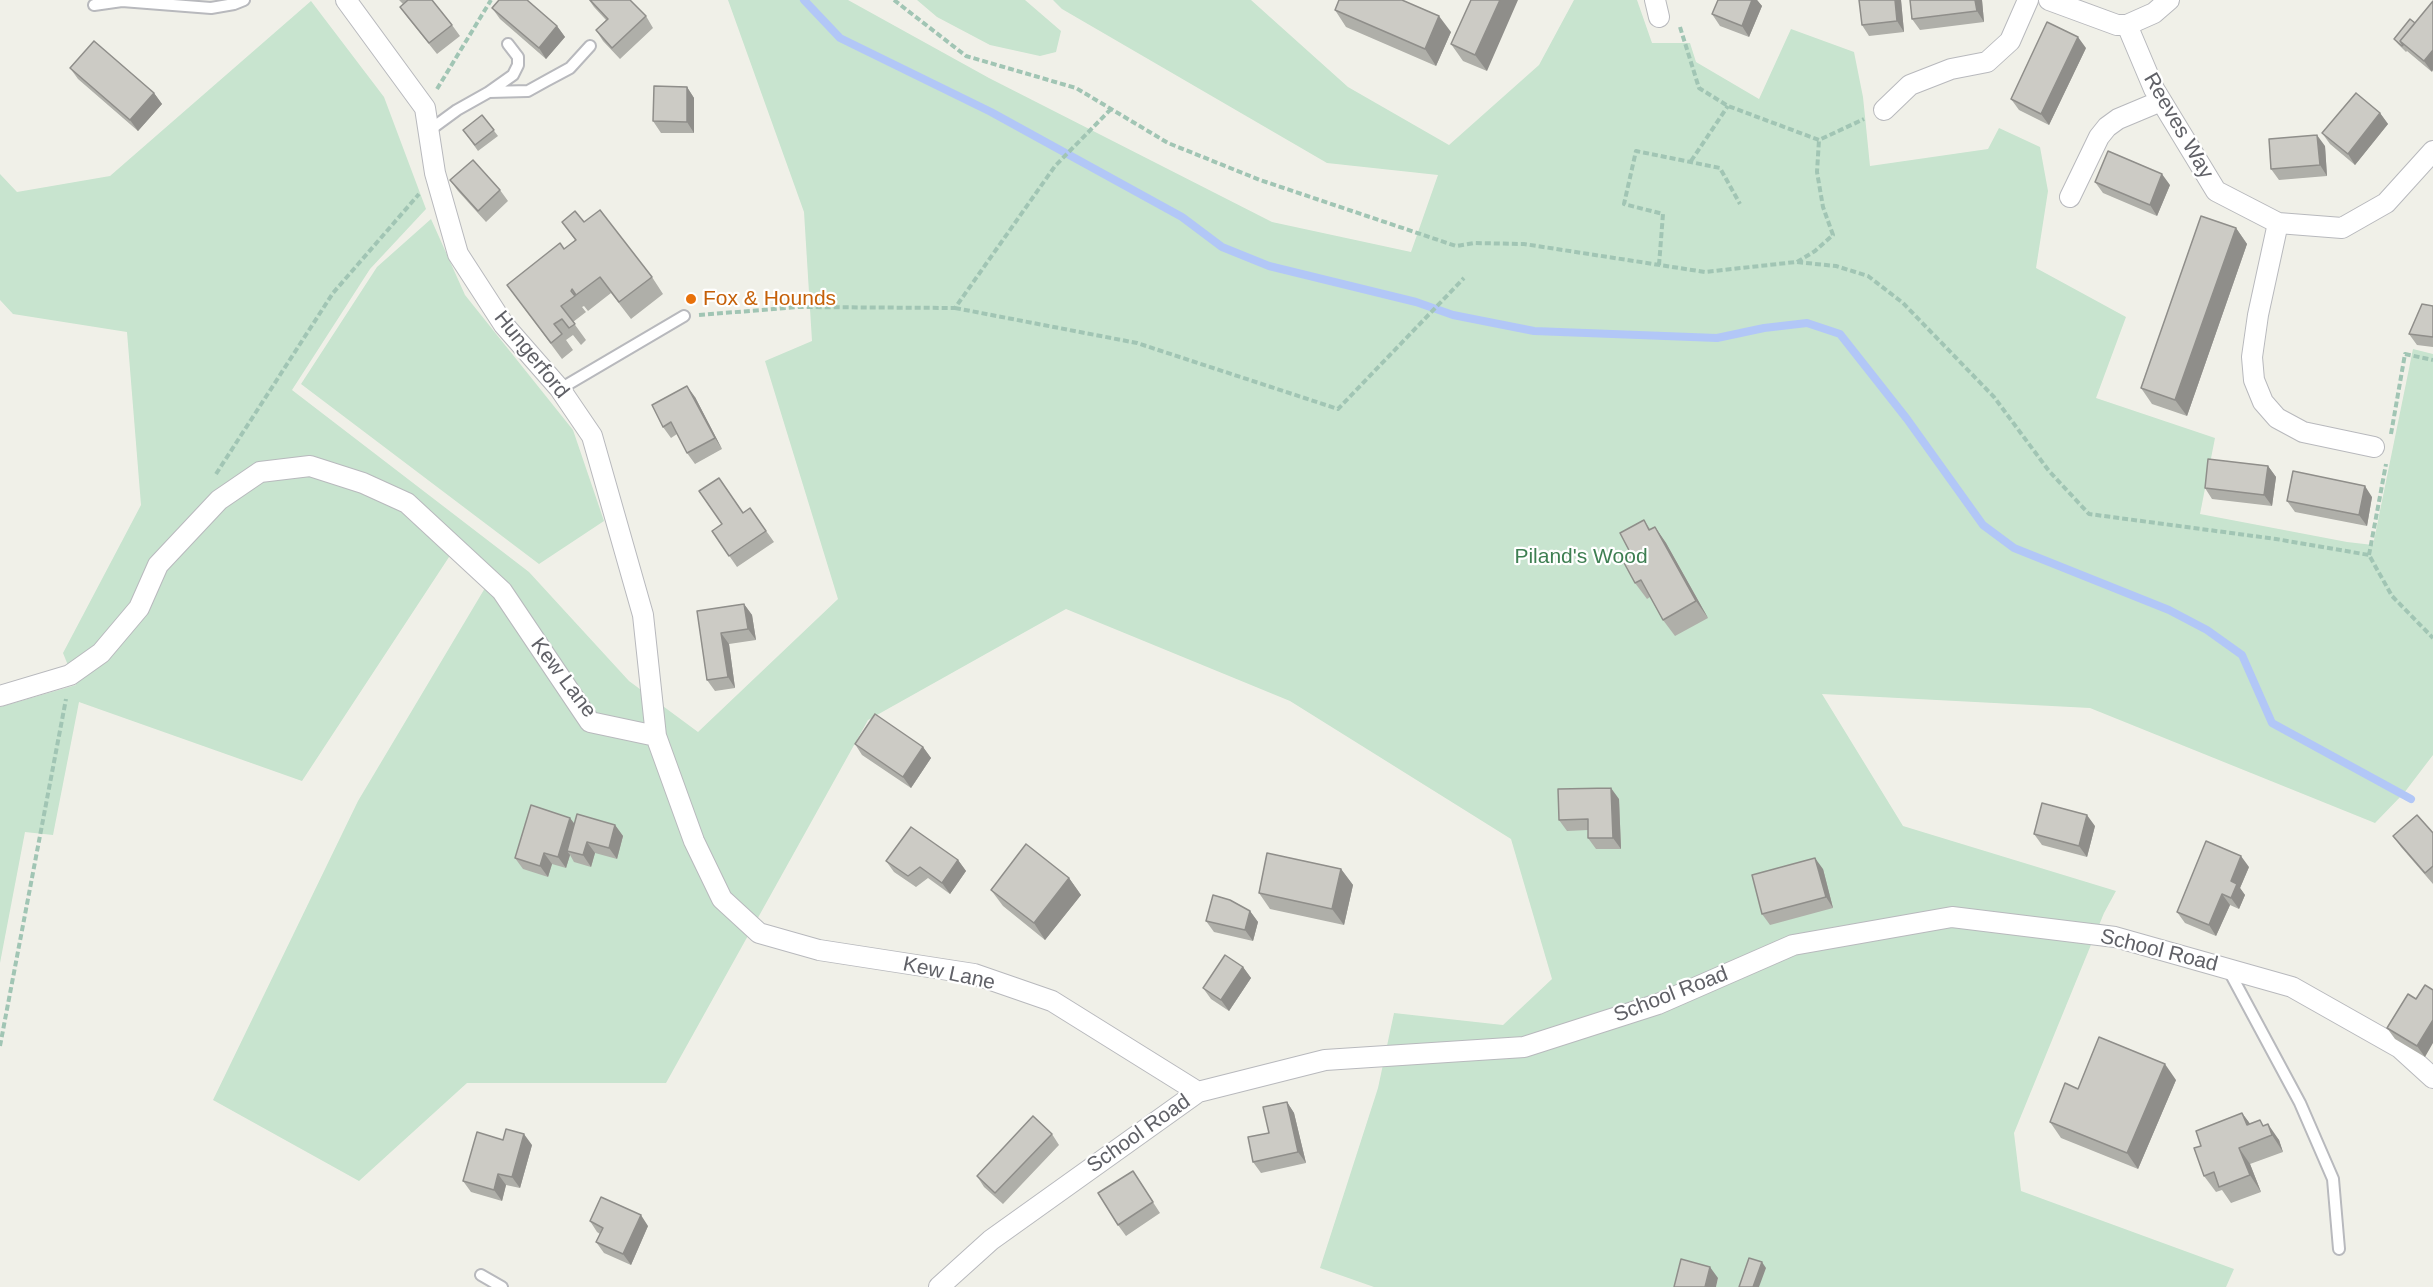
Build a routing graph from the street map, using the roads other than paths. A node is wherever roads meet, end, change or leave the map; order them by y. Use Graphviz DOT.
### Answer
graph roads {
  1 [pos="244,0"];
  2 [pos="346,0"];
  3 [pos="2028,0"];
  4 [pos="2049,0"];
  5 [pos="2169,0"];
  6 [pos="94,5"];
  7 [pos="2127,25"];
  8 [pos="508,44"];
  9 [pos="590,46"];
  10 [pos="489,92"];
  11 [pos="2161,101"];
  12 [pos="1884,110"];
  13 [pos="427,132"];
  14 [pos="2433,151"];
  15 [pos="2070,197"];
  16 [pos="2278,223"];
  17 [pos="684,316"];
  18 [pos="560,389"];
  19 [pos="2381,449"];
  20 [pos="0,696"];
  21 [pos="656,736"];
  22 [pos="2227,968"];
  23 [pos="2433,1078"];
  24 [pos="1198,1092"];
  25 [pos="2339,1249"];
  26 [pos="481,1275"];
  27 [pos="502,1287"];
  28 [pos="939,1287"];
  1 -- 6 [label="lane"];
  2 -- 13 [label="street, Hungerford"];
  3 -- 12 [label="street"];
  4 -- 7 [label="street"];
  5 -- 7 [label="street"];
  7 -- 11 [label="street, Reeves Way"];
  8 -- 10 [label="lane"];
  9 -- 10 [label="lane"];
  10 -- 13 [label="lane"];
  11 -- 15 [label="street"];
  11 -- 16 [label="street, Reeves Way"];
  13 -- 18 [label="street, Hungerford"];
  14 -- 16 [label="street, Reeves Way"];
  16 -- 19 [label="street"];
  17 -- 18 [label="lane"];
  18 -- 21 [label="street, Hungerford"];
  20 -- 21 [label="street, Kew Lane"];
  21 -- 24 [label="street, Kew Lane"];
  22 -- 23 [label="street, School Road"];
  22 -- 24 [label="street, School Road"];
  22 -- 25 [label="lane"];
  24 -- 28 [label="street, School Road"];
  26 -- 27 [label="lane"];
}
